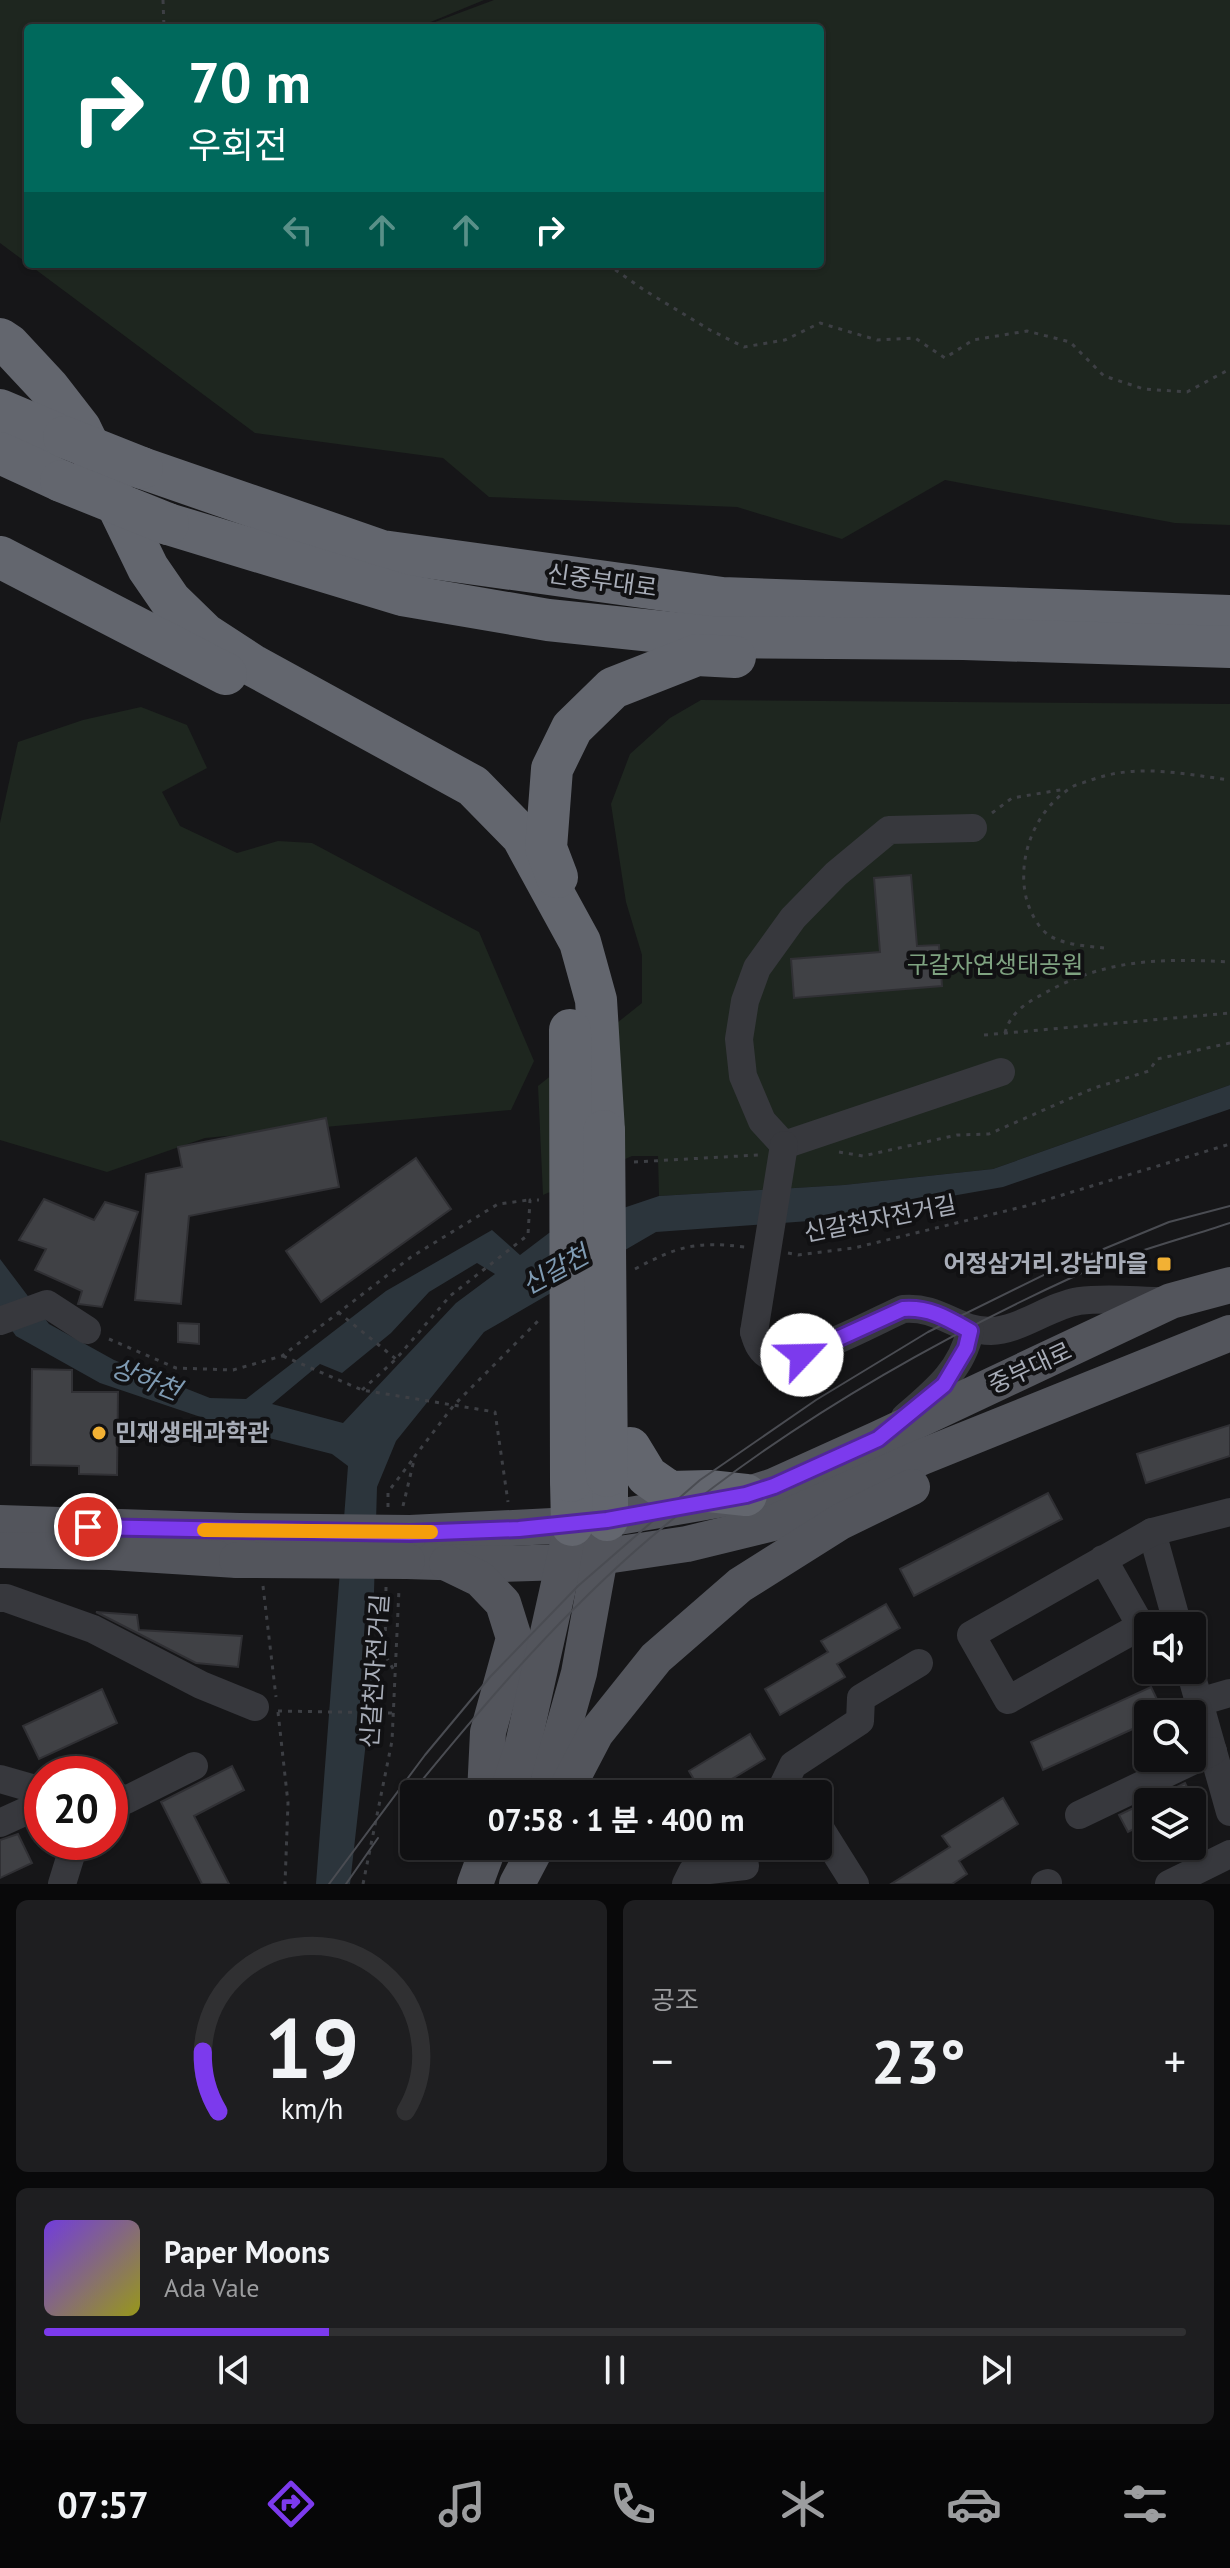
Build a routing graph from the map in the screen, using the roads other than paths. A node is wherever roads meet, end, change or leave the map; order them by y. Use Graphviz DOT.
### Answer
graph roads {
  1 [pos="0,339"];
  2 [pos="4,419"];
  3 [pos="0,542"];
  4 [pos="0,557"];
  5 [pos="64,588"];
  6 [pos="1230,616"];
  7 [pos="1230,647"];
  8 [pos="1230,671"];
  9 [pos="973,828"];
  10 [pos="580,942"];
  11 [pos="583,1015"];
  12 [pos="1001,1072"];
  13 [pos="771,1145"];
  14 [pos="1230,1275"];
  15 [pos="1230,1285"];
  16 [pos="1171,1301"];
  17 [pos="0,1321"];
  18 [pos="87,1330"];
  19 [pos="970,1331"];
  20 [pos="1230,1333"];
  21 [pos="1084,1390"];
  22 [pos="878,1439"];
  23 [pos="603,1469"];
  24 [pos="746,1495"];
  25 [pos="1230,1512"];
  26 [pos="0,1523"];
  27 [pos="1152,1532"];
  28 [pos="586,1541"];
  29 [pos="238,1545"];
  30 [pos="412,1548"];
  31 [pos="0,1550"];
  32 [pos="1103,1559"];
  33 [pos="0,1598"];
  34 [pos="1174,1612"];
  35 [pos="919,1663"];
  36 [pos="1230,1693"];
  37 [pos="1206,1700"];
  38 [pos="266,1709"];
  39 [pos="1206,1726"];
  40 [pos="1213,1751"];
  41 [pos="194,1766"];
  42 [pos="0,1779"];
  43 [pos="486,1780"];
  44 [pos="512,1780"];
  45 [pos="549,1780"];
  46 [pos="571,1780"];
  47 [pos="790,1780"];
  48 [pos="24,1786"];
  49 [pos="128,1799"];
  50 [pos="24,1812"];
  51 [pos="1230,1812"];
  52 [pos="1079,1815"];
  53 [pos="0,1823"];
  54 [pos="832,1847"];
  55 [pos="1230,1854"];
  56 [pos="59,1860"];
  57 [pos="69,1860"];
  58 [pos="524,1860"];
  59 [pos="529,1860"];
  60 [pos="745,1865"];
  61 [pos="53,1884"];
  62 [pos="62,1884"];
  63 [pos="516,1884"];
  64 [pos="686,1884"];
  65 [pos="855,1884"];
  66 [pos="1169,1884"];
  1 -- 10 [label="highway"];
  2 -- 6 [label="highway, 신중부대로, bridge"];
  2 -- 7 [label="highway, 신중부대로, bridge"];
  3 -- 5 [label="highway"];
  4 -- 5 [label="highway"];
  5 -- 11 [label="highway"];
  8 -- 10 [label="highway"];
  9 -- 13 [label="street"];
  10 -- 11 [label="highway"];
  11 -- 23 [label="highway, bridge"];
  11 -- 23 [label="highway, bridge"];
  12 -- 13 [label="street"];
  13 -- 19 [label="street, bridge"];
  14 -- 16 [label="main road"];
  15 -- 16 [label="main road, 중부대로"];
  16 -- 19 [label="street"];
  16 -- 22 [label="main road, 중부대로"];
  17 -- 18 [label="street"];
  19 -- 22 [label="street"];
  20 -- 21 [label="main road, 중부대로"];
  21 -- 28 [label="main road, 중부대로"];
  21 -- 46 [label="main road"];
  22 -- 24 [label="main road, 중부대로"];
  23 -- 24 [label="highway"];
  23 -- 28 [label="highway"];
  24 -- 28 [label="main road, 중부대로"];
  25 -- 27 [label="street"];
  26 -- 29 [label="main road"];
  27 -- 32 [label="street"];
  27 -- 34 [label="street"];
  28 -- 30 [label="main road, 중부대로"];
  28 -- 44 [label="main road"];
  28 -- 45 [label="main road"];
  29 -- 30 [label="main road, 중부대로, bridge"];
  29 -- 31 [label="main road"];
  30 -- 43 [label="main road"];
  32 -- 32 [label="street"];
  33 -- 38 [label="street"];
  35 -- 47 [label="street"];
  36 -- 37 [label="street"];
  39 -- 40 [label="street"];
  40 -- 51 [label="street"];
  40 -- 52 [label="street"];
  41 -- 49 [label="street"];
  42 -- 48 [label="street"];
  50 -- 53 [label="street"];
  54 -- 65 [label="street"];
  55 -- 66 [label="street"];
  56 -- 61 [label="street"];
  57 -- 62 [label="street"];
  58 -- 63 [label="main road"];
  59 -- 63 [label="main road"];
  60 -- 64 [label="street"];
}
